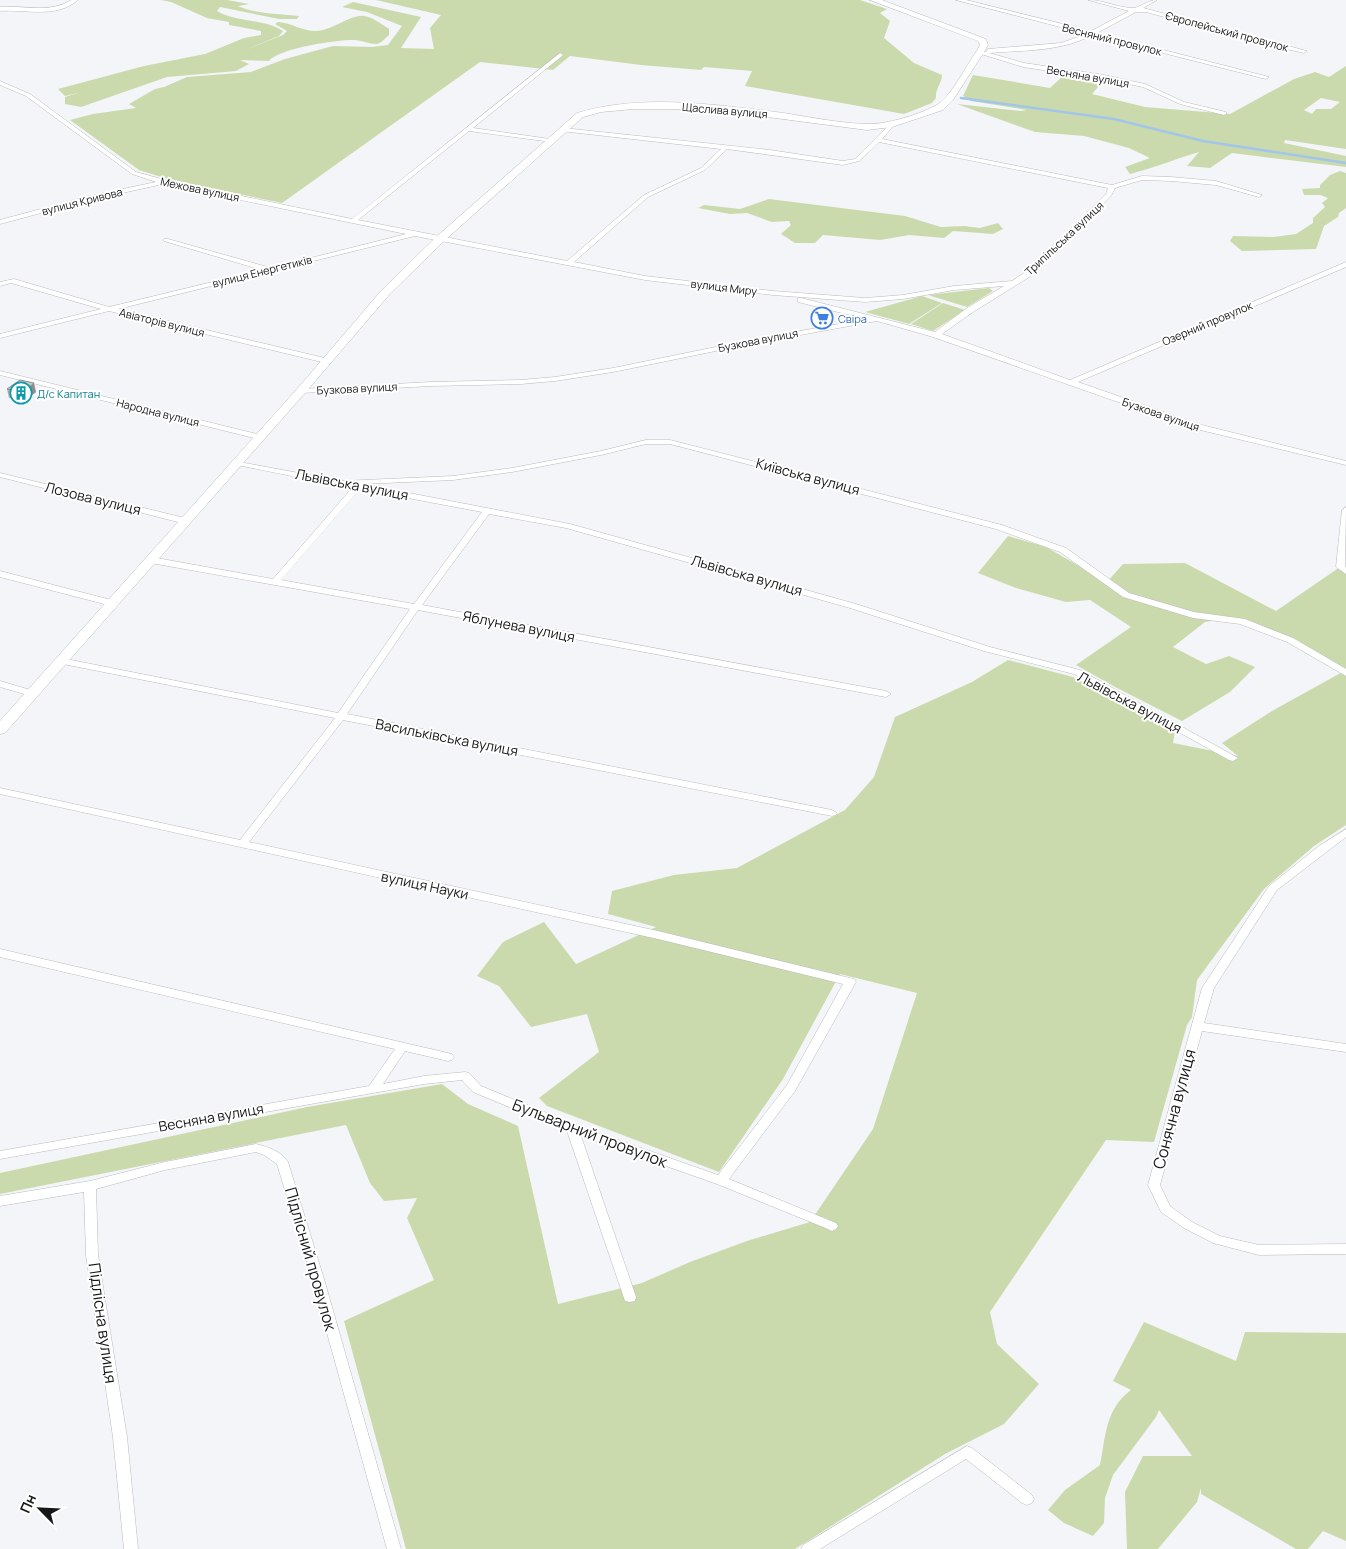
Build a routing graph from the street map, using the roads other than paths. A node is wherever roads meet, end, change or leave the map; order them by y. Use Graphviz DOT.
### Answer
graph roads {
  1 [pos="75,0"];
  2 [pos="874,0"];
  3 [pos="959,0"];
  4 [pos="1091,0"];
  5 [pos="1154,0"];
  6 [pos="0,9"];
  7 [pos="1138,10"];
  8 [pos="1092,34"];
  9 [pos="982,48"];
  10 [pos="1304,51"];
  11 [pos="560,55"];
  12 [pos="1266,77"];
  13 [pos="0,83"];
  14 [pos="8,88"];
  15 [pos="0,89"];
  16 [pos="1224,113"];
  17 [pos="892,124"];
  18 [pos="469,129"];
  19 [pos="563,130"];
  20 [pos="878,140"];
  21 [pos="550,141"];
  22 [pos="725,148"];
  23 [pos="164,182"];
  24 [pos="1112,187"];
  25 [pos="1259,195"];
  26 [pos="353,221"];
  27 [pos="0,222"];
  28 [pos="415,234"];
  29 [pos="440,239"];
  30 [pos="166,240"];
  31 [pos="568,264"];
  32 [pos="1346,264"];
  33 [pos="268,270"];
  34 [pos="1011,283"];
  35 [pos="0,284"];
  36 [pos="773,293"];
  37 [pos="903,297"];
  38 [pos="108,308"];
  39 [pos="844,311"];
  40 [pos="877,319"];
  41 [pos="841,325"];
  42 [pos="936,335"];
  43 [pos="0,336"];
  44 [pos="326,361"];
  45 [pos="0,373"];
  46 [pos="1069,383"];
  47 [pos="301,391"];
  48 [pos="258,437"];
  49 [pos="237,463"];
  50 [pos="1346,463"];
  51 [pos="0,475"];
  52 [pos="345,482"];
  53 [pos="359,485"];
  54 [pos="1346,510"];
  55 [pos="487,512"];
  56 [pos="186,521"];
  57 [pos="151,560"];
  58 [pos="1343,569"];
  59 [pos="0,574"];
  60 [pos="275,582"];
  61 [pos="112,603"];
  62 [pos="416,607"];
  63 [pos="61,661"];
  64 [pos="1346,673"];
  65 [pos="0,684"];
  66 [pos="31,694"];
  67 [pos="886,694"];
  68 [pos="341,716"];
  69 [pos="0,730"];
  70 [pos="1233,758"];
  71 [pos="0,791"];
  72 [pos="832,813"];
  73 [pos="1346,832"];
  74 [pos="242,845"];
  75 [pos="0,952"];
  76 [pos="1197,1026"];
  77 [pos="402,1047"];
  78 [pos="1346,1048"];
  79 [pos="448,1058"];
  80 [pos="465,1076"];
  81 [pos="373,1090"];
  82 [pos="572,1128"];
  83 [pos="0,1155"];
  84 [pos="721,1181"];
  85 [pos="90,1186"];
  86 [pos="0,1201"];
  87 [pos="832,1226"];
  88 [pos="1346,1249"];
  89 [pos="630,1297"];
  90 [pos="1027,1499"];
  91 [pos="131,1549"];
  92 [pos="394,1549"];
  93 [pos="808,1549"];
  1 -- 6 [label="street"];
  2 -- 9 [label="street, Весняна вулиця"];
  3 -- 8 [label="street, Весняний провулок"];
  4 -- 7 [label="street, Європейський провулок"];
  5 -- 7 [label="street"];
  7 -- 8 [label="street"];
  7 -- 10 [label="street, Європейський провулок"];
  8 -- 9 [label="street"];
  8 -- 12 [label="street, Весняний провулок"];
  9 -- 16 [label="street, Весняна вулиця"];
  9 -- 17 [label="street, Щаслива вулиця"];
  11 -- 18 [label="street"];
  13 -- 14 [label="street, Межова вулиця"];
  14 -- 15 [label="street"];
  14 -- 23 [label="street, Межова вулиця"];
  17 -- 19 [label="street, Щаслива вулиця"];
  17 -- 20 [label="street"];
  18 -- 21 [label="street"];
  18 -- 26 [label="street"];
  19 -- 21 [label="street, Щаслива вулиця"];
  19 -- 22 [label="street"];
  20 -- 22 [label="street"];
  20 -- 24 [label="street"];
  21 -- 29 [label="street, Щаслива вулиця"];
  22 -- 31 [label="street"];
  23 -- 26 [label="street, Межова вулиця"];
  23 -- 27 [label="street, вулиця Кривова"];
  24 -- 25 [label="street"];
  24 -- 34 [label="street, Трипільська вулиця"];
  26 -- 28 [label="street, Межова вулиця"];
  28 -- 29 [label="street, Межова вулиця"];
  28 -- 33 [label="street, вулиця Енергетиків"];
  29 -- 31 [label="street, вулиця Миру"];
  29 -- 44 [label="street, Щаслива вулиця"];
  30 -- 33 [label="street"];
  31 -- 36 [label="street, вулиця Миру"];
  32 -- 46 [label="street, Озерний провулок"];
  33 -- 38 [label="street, вулиця Енергетиків"];
  34 -- 37 [label="street, вулиця Миру"];
  34 -- 42 [label="street, Трипільська вулиця"];
  35 -- 38 [label="street, Авіаторів вулиця"];
  36 -- 37 [label="street, вулиця Миру"];
  36 -- 39 [label="street"];
  37 -- 39 [label="street"];
  38 -- 43 [label="street, вулиця Енергетиків"];
  38 -- 44 [label="street, Авіаторів вулиця"];
  39 -- 40 [label="street"];
  39 -- 41 [label="street"];
  40 -- 41 [label="street, Бузкова вулиця"];
  40 -- 42 [label="street, Бузкова вулиця"];
  41 -- 47 [label="street, Бузкова вулиця"];
  42 -- 46 [label="street, Бузкова вулиця"];
  44 -- 47 [label="street, Щаслива вулиця"];
  45 -- 48 [label="street, Народна вулиця"];
  46 -- 50 [label="street, Бузкова вулиця"];
  47 -- 48 [label="street, Щаслива вулиця"];
  48 -- 49 [label="street, Щаслива вулиця"];
  49 -- 52 [label="street, Львівська вулиця"];
  49 -- 56 [label="street, Щаслива вулиця"];
  51 -- 56 [label="street, Лозова вулиця"];
  52 -- 53 [label="street, Львівська вулиця"];
  52 -- 64 [label="street, Київська вулиця"];
  53 -- 55 [label="street, Львівська вулиця"];
  53 -- 60 [label="street"];
  54 -- 58 [label="street"];
  55 -- 62 [label="street"];
  55 -- 70 [label="street, Львівська вулиця"];
  56 -- 57 [label="street, Щаслива вулиця"];
  57 -- 60 [label="street, Яблунева вулиця"];
  57 -- 61 [label="street, Щаслива вулиця"];
  59 -- 61 [label="street"];
  60 -- 62 [label="street, Яблунева вулиця"];
  61 -- 63 [label="street, Щаслива вулиця"];
  62 -- 67 [label="street, Яблунева вулиця"];
  62 -- 68 [label="street"];
  63 -- 66 [label="street, Щаслива вулиця"];
  63 -- 68 [label="street, Васильківська вулиця"];
  65 -- 66 [label="street"];
  66 -- 69 [label="street, Щаслива вулиця"];
  68 -- 72 [label="street, Васильківська вулиця"];
  68 -- 74 [label="street"];
  71 -- 74 [label="street, вулиця Науки"];
  73 -- 76 [label="street, Сонячна вулиця"];
  74 -- 84 [label="street, вулиця Науки"];
  75 -- 77 [label="street"];
  76 -- 78 [label="street"];
  76 -- 88 [label="street, Сонячна вулиця"];
  77 -- 79 [label="street"];
  77 -- 81 [label="street"];
  80 -- 81 [label="street, Весняна вулиця"];
  80 -- 82 [label="street, Бульварний провулок"];
  81 -- 83 [label="street, Весняна вулиця"];
  82 -- 84 [label="street, Бульварний провулок"];
  82 -- 89 [label="street"];
  84 -- 87 [label="street, Бульварний провулок"];
  85 -- 86 [label="street"];
  85 -- 91 [label="street, Підлісна вулиця"];
  85 -- 92 [label="street, Підлісний провулок"];
  90 -- 93 [label="street"];
}
